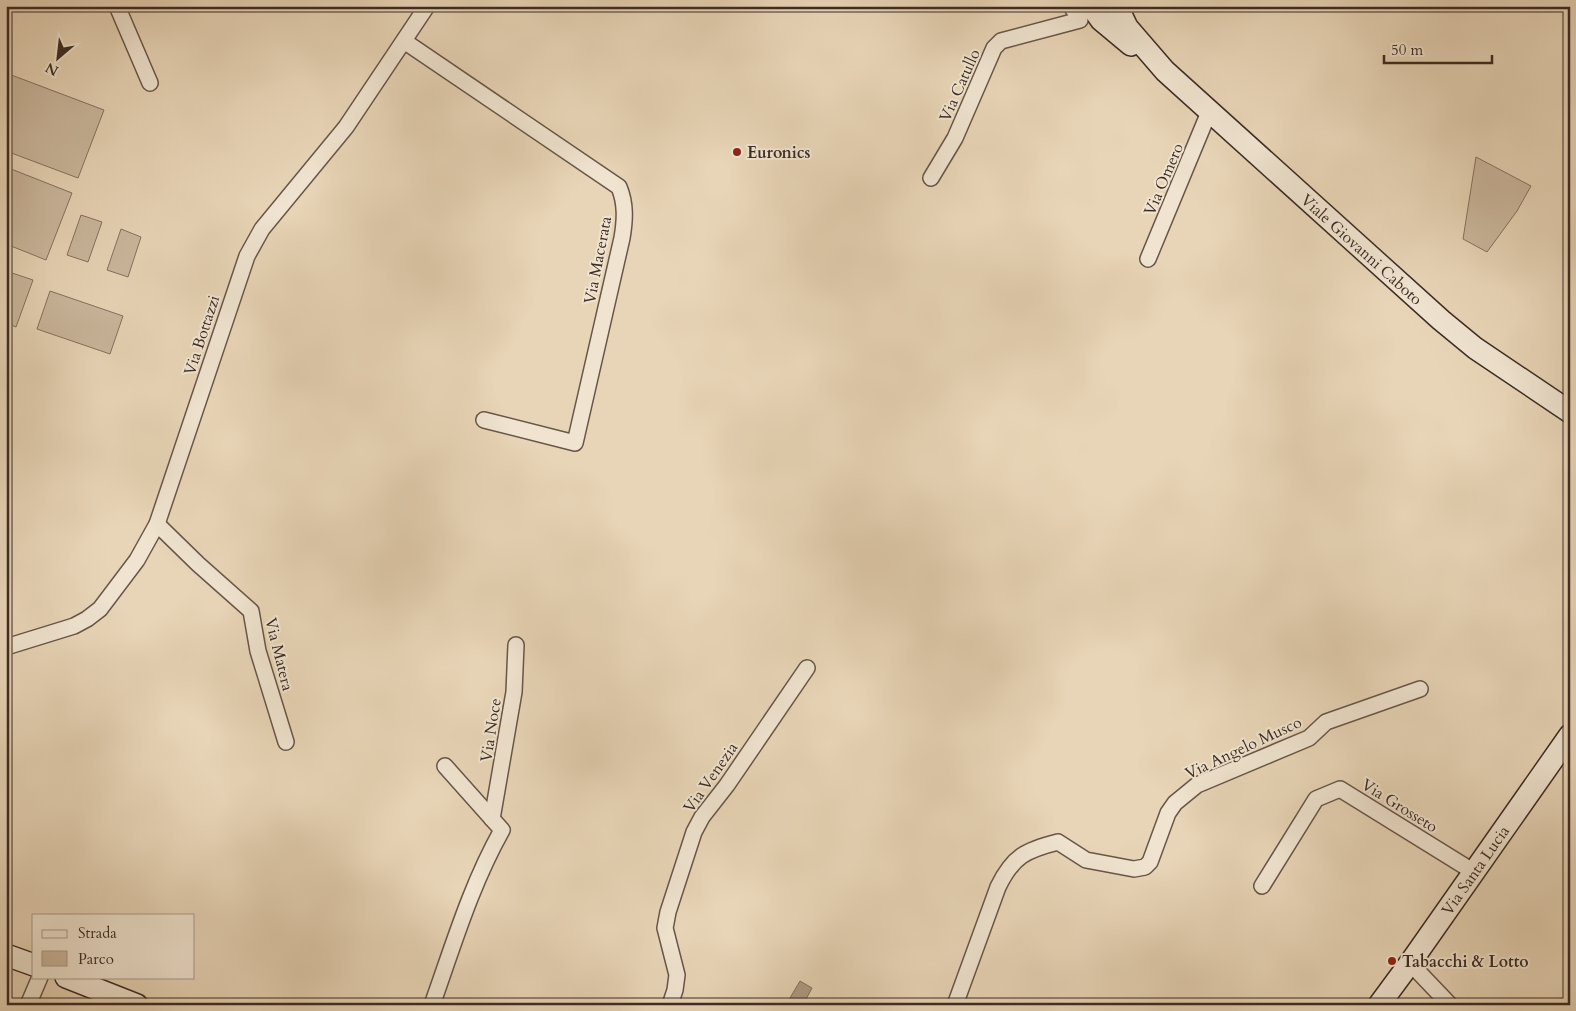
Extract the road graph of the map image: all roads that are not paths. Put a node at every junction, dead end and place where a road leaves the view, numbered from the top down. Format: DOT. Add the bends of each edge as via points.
graph roads {
  1 [pos="116,6"];
  2 [pos="428,6"];
  3 [pos="1071,6"];
  4 [pos="1091,6"];
  5 [pos="1121,9"];
  6 [pos="404,41"];
  7 [pos="1166,71"];
  8 [pos="150,83"];
  9 [pos="1209,112"];
  10 [pos="931,178"];
  11 [pos="1148,258"];
  12 [pos="1570,412"];
  13 [pos="484,420"];
  14 [pos="157,524"];
  15 [pos="516,645"];
  16 [pos="6,647"];
  17 [pos="807,668"];
  18 [pos="1420,689"];
  19 [pos="1570,735"];
  20 [pos="286,742"];
  21 [pos="445,766"];
  22 [pos="492,819"];
  23 [pos="1474,872"];
  24 [pos="1262,886"];
  25 [pos="6,955"];
  26 [pos="1410,963"];
  27 [pos="32,964"];
  28 [pos="40,978"];
  29 [pos="68,978"];
  30 [pos="28,1005"];
  31 [pos="137,1005"];
  32 [pos="432,1005"];
  33 [pos="670,1005"];
  34 [pos="955,1005"];
  35 [pos="1379,1005"];
  36 [pos="1450,1005"];
  1 -- 8 [label="street"];
  2 -- 6 [label="street, Via Bottazzi"];
  3 -- 10 [label="street, Via Catullo" via="1080,20 1002,41 994,48 955,138"];
  4 -- 7 [label="main road" via="1100,20"];
  5 -- 7 [label="main road" via="1127,27"];
  6 -- 13 [label="street, Via Macerata" via="619,187 623,197 622,238 575,443"];
  6 -- 14 [label="street, Via Bottazzi" via="346,127 262,230 247,256"];
  7 -- 9 [label="main road, Viale Giovanni Caboto"];
  9 -- 11 [label="street, Via Omero"];
  9 -- 12 [label="main road, Viale Giovanni Caboto" via="1441,320 1475,348"];
  14 -- 16 [label="street, Via Bottazzi" via="137,560 94,614 74,626"];
  14 -- 20 [label="street, Via Matera" via="251,611 258,651"];
  15 -- 22 [label="street, Via Noce" via="514,692"];
  17 -- 33 [label="street, Via Venezia" via="694,832 665,928 677,975"];
  18 -- 34 [label="street, Via Angelo Musco" via="1326,722 1309,738 1197,784 1175,802 1168,813 1150,862 1145,866 1134,869 1086,860 1058,842 1033,848 1016,859 998,887"];
  19 -- 23 [label="main road, Via Santa Lucia"];
  21 -- 22 [label="street"];
  22 -- 32 [label="street" via="502,830 472,893"];
  23 -- 24 [label="street, Via Grosseto" via="1340,789 1316,799"];
  23 -- 26 [label="main road, Via Santa Lucia"];
  25 -- 27 [label="main road"];
  26 -- 35 [label="main road, Via Santa Lucia"];
  26 -- 36 [label="street"];
  28 -- 30 [label="street"];
  29 -- 31 [label="main road"];
}
